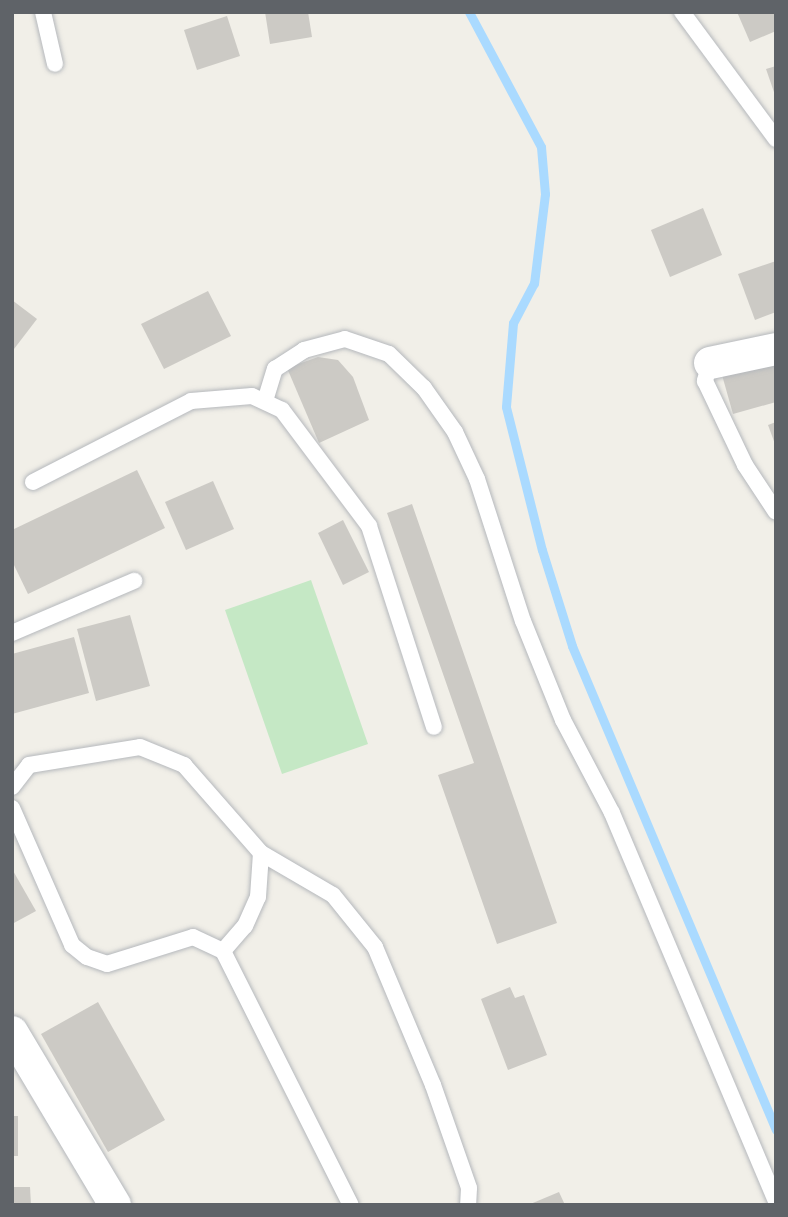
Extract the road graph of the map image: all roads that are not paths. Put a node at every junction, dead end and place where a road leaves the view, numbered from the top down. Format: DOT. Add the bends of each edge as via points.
graph roads {
  1 [pos="43,12"];
  2 [pos="682,12"];
  3 [pos="55,64"];
  4 [pos="776,139"];
  5 [pos="776,349"];
  6 [pos="710,363"];
  7 [pos="265,401"];
  8 [pos="33,482"];
  9 [pos="776,512"];
  10 [pos="134,581"];
  11 [pos="12,633"];
  12 [pos="434,727"];
  13 [pos="12,787"];
  14 [pos="12,808"];
  15 [pos="261,853"];
  16 [pos="223,951"];
  17 [pos="12,1032"];
  18 [pos="776,1202"];
  19 [pos="115,1205"];
  20 [pos="351,1205"];
  21 [pos="468,1205"];
  1 -- 3 [label="lane"];
  2 -- 4 [label="lane"];
  5 -- 6 [label="street"];
  6 -- 9 [label="lane" via="705,381 745,465"];
  7 -- 8 [label="lane" via="252,396 191,401"];
  7 -- 12 [label="lane" via="282,410 369,526"];
  7 -- 18 [label="lane" via="275,369 304,350 345,339 390,354 424,388 455,432 477,479 523,621 563,720 612,813"];
  10 -- 11 [label="lane"];
  13 -- 15 [label="lane" via="29,765 140,747 184,765"];
  14 -- 16 [label="lane" via="72,945 87,957 107,964 192,937"];
  15 -- 16 [label="lane" via="258,897 245,926"];
  15 -- 21 [label="lane" via="333,895 375,947 433,1085 469,1188"];
  16 -- 20 [label="lane"];
  17 -- 19 [label="street"];
}
